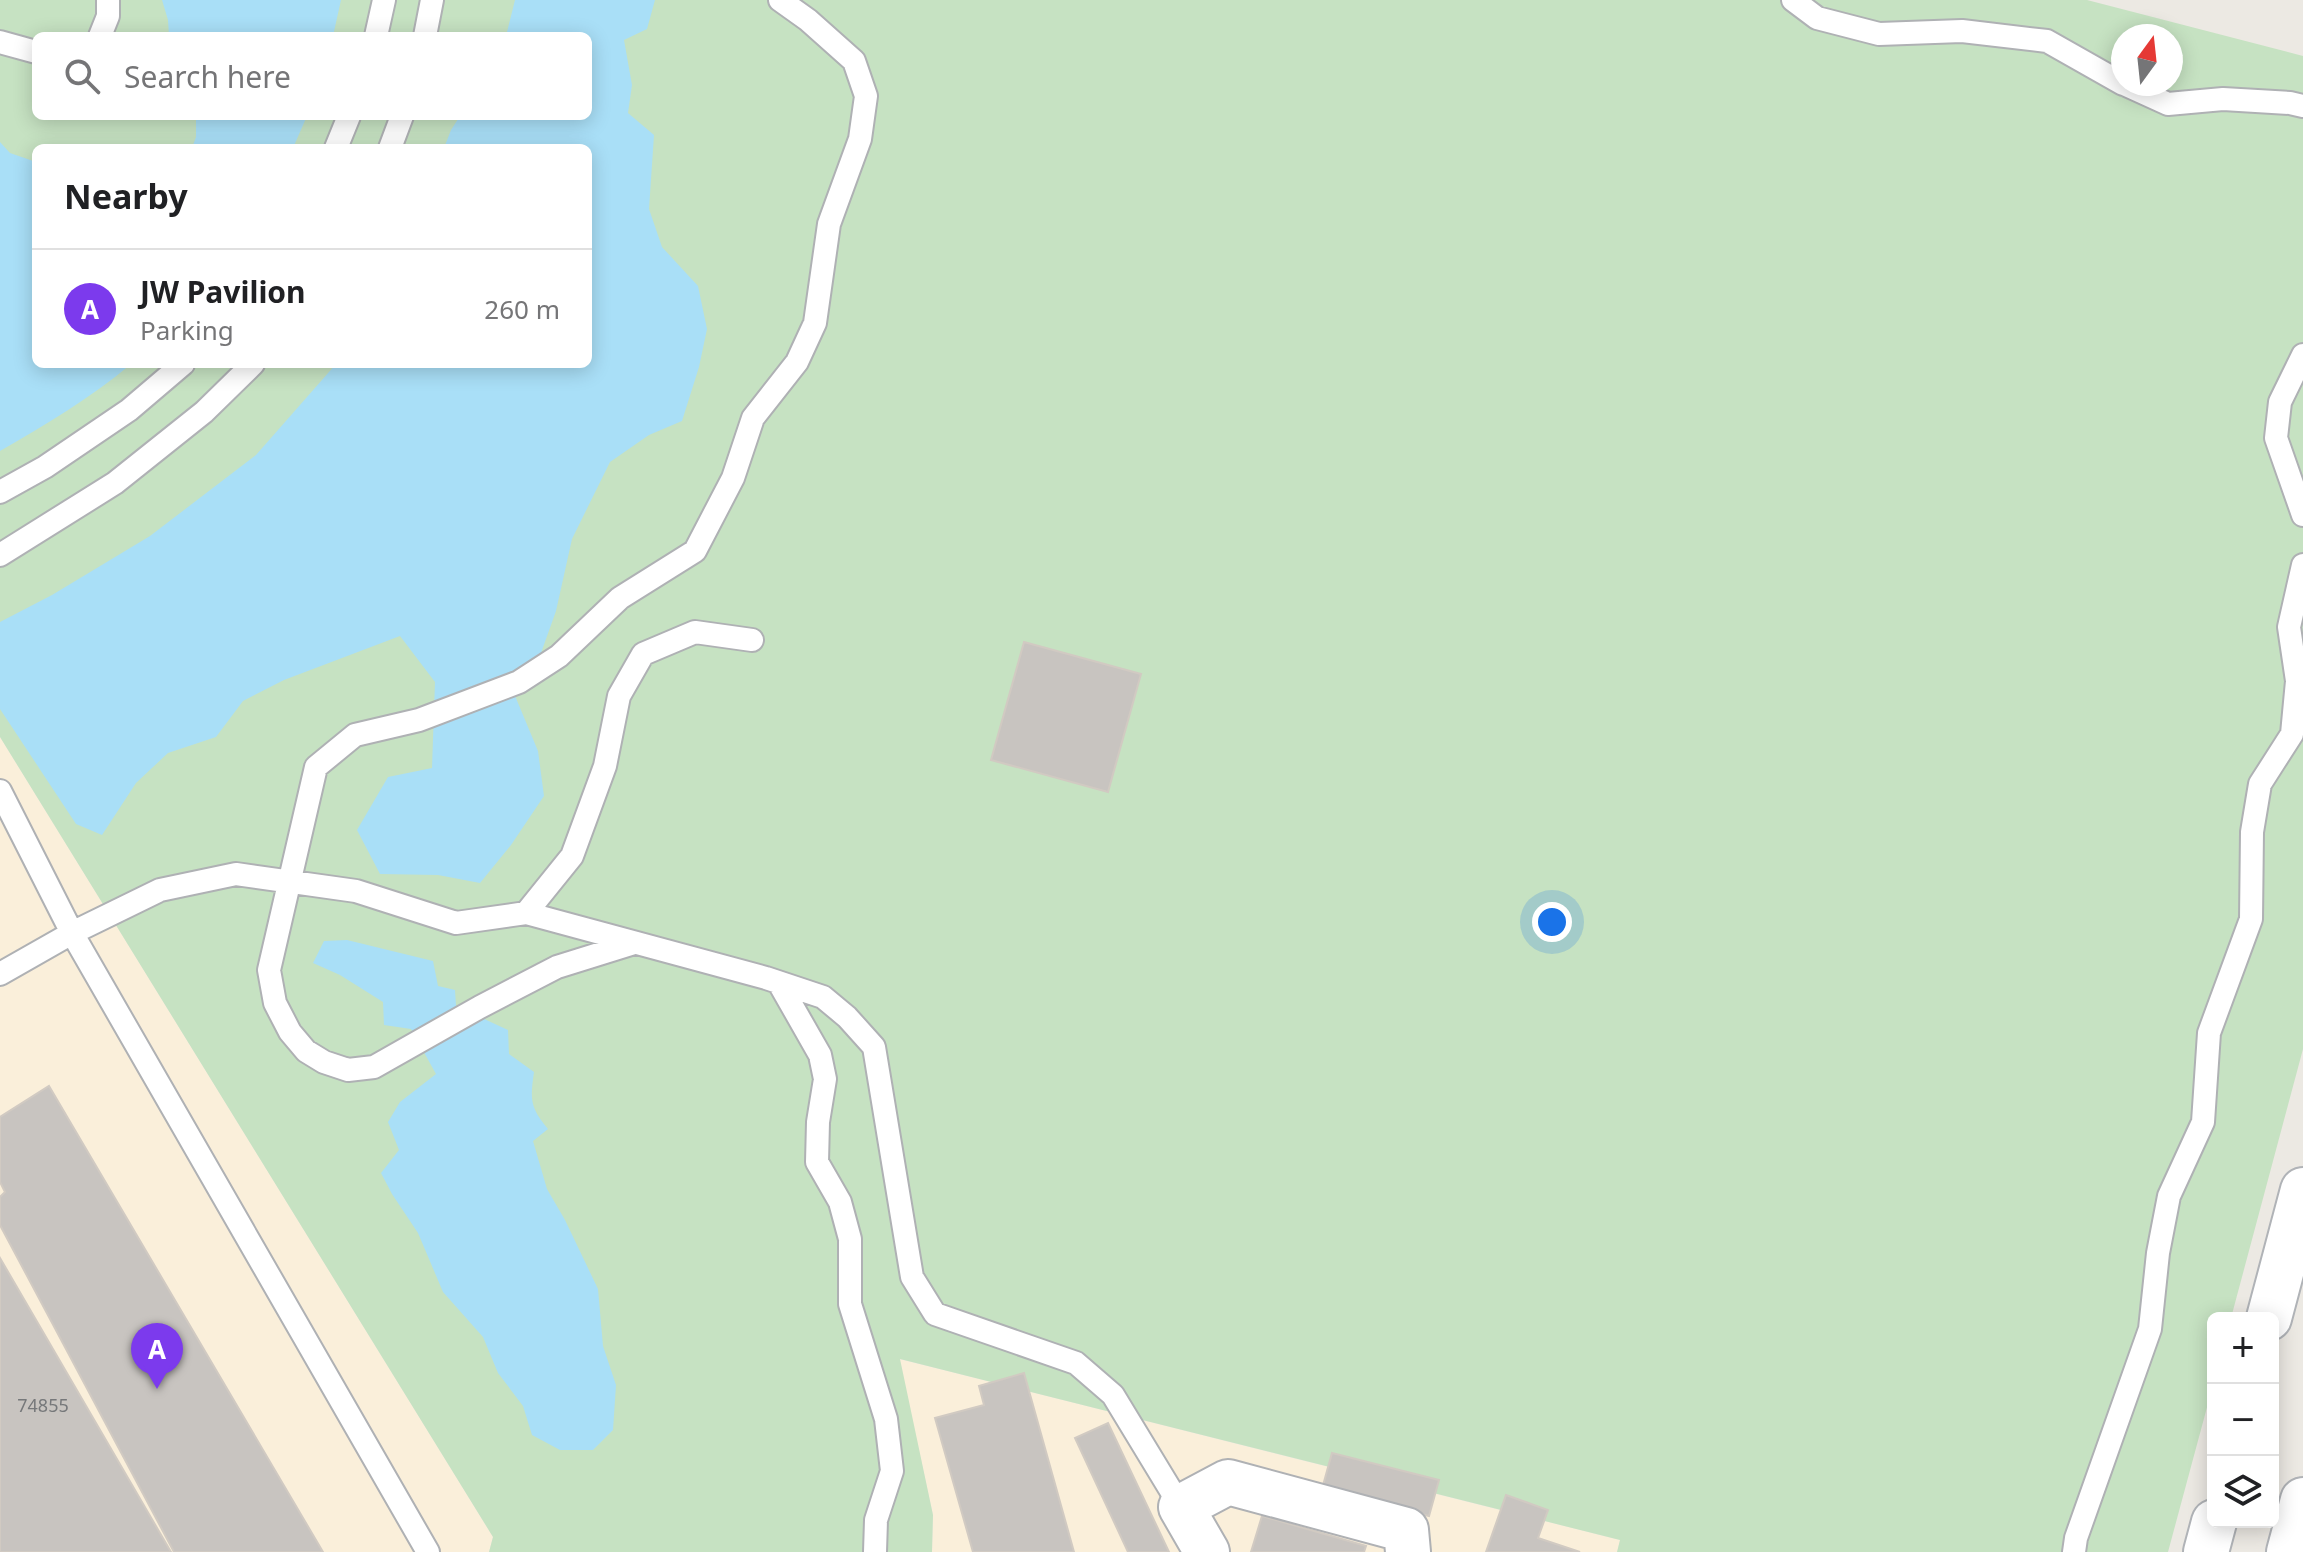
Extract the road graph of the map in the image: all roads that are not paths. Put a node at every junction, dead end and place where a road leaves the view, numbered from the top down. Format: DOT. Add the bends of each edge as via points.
graph roads {
  1 [pos="108,0"];
  2 [pos="384,0"];
  3 [pos="432,0"];
  4 [pos="780,0"];
  5 [pos="1793,0"];
  6 [pos="102,32"];
  7 [pos="377,32"];
  8 [pos="426,32"];
  9 [pos="0,42"];
  10 [pos="32,51"];
  11 [pos="2111,77"];
  12 [pos="2150,96"];
  13 [pos="2303,106"];
  14 [pos="347,120"];
  15 [pos="400,120"];
  16 [pos="338,144"];
  17 [pos="392,144"];
  18 [pos="2303,355"];
  19 [pos="178,368"];
  20 [pos="249,368"];
  21 [pos="0,492"];
  22 [pos="2303,515"];
  23 [pos="0,555"];
  24 [pos="2303,565"];
  25 [pos="752,640"];
  26 [pos="0,791"];
  27 [pos="288,881"];
  28 [pos="526,913"];
  29 [pos="72,933"];
  30 [pos="634,943"];
  31 [pos="0,974"];
  32 [pos="779,983"];
  33 [pos="2303,1190"];
  34 [pos="2271,1312"];
  35 [pos="2303,1500"];
  36 [pos="1181,1507"];
  37 [pos="2212,1528"];
  38 [pos="428,1552"];
  39 [pos="875,1552"];
  40 [pos="1207,1552"];
  41 [pos="1408,1552"];
  42 [pos="2074,1552"];
  43 [pos="2206,1552"];
  44 [pos="2289,1552"];
  1 -- 6 [label="lane"];
  2 -- 7 [label="lane"];
  3 -- 8 [label="lane"];
  4 -- 27 [label="lane" via="854,61 866,96 860,139 829,224 815,323 797,362 753,418 733,478 695,551 620,598 559,656 519,682 419,720 355,735 316,767"];
  5 -- 11 [label="lane" via="1817,18 1879,34 1962,31 2047,41"];
  9 -- 10 [label="lane"];
  12 -- 13 [label="lane" via="2168,104 2223,99"];
  14 -- 16 [label="lane"];
  15 -- 17 [label="lane"];
  18 -- 22 [label="lane" via="2280,402 2276,438"];
  19 -- 21 [label="lane" via="129,410"];
  20 -- 23 [label="lane" via="204,412 115,483"];
  24 -- 42 [label="lane" via="2289,627 2297,681 2292,734 2260,784 2252,832 2251,919 2209,1033 2203,1122 2169,1196 2150,1329"];
  25 -- 28 [label="lane" via="695,632 643,654 619,696 605,766 572,856"];
  26 -- 29 [label="lane"];
  27 -- 28 [label="lane" via="356,891 456,923"];
  27 -- 29 [label="lane" via="236,874 160,890"];
  27 -- 30 [label="lane" via="269,970 275,1003 306,1051 348,1070 374,1067 557,967"];
  28 -- 30 [label="lane"];
  29 -- 31 [label="lane"];
  29 -- 38 [label="lane"];
  30 -- 32 [label="lane"];
  32 -- 36 [label="lane" via="823,997 874,1047 912,1277 935,1314 1076,1363 1113,1395"];
  32 -- 39 [label="lane" via="820,1055 825,1079 817,1162 840,1202 850,1239 850,1304 886,1419 892,1471 876,1520"];
  33 -- 34 [label="street"];
  35 -- 44 [label="street"];
  36 -- 40 [label="street"];
  36 -- 41 [label="street" via="1228,1482 1406,1530"];
  37 -- 43 [label="street"];
}
